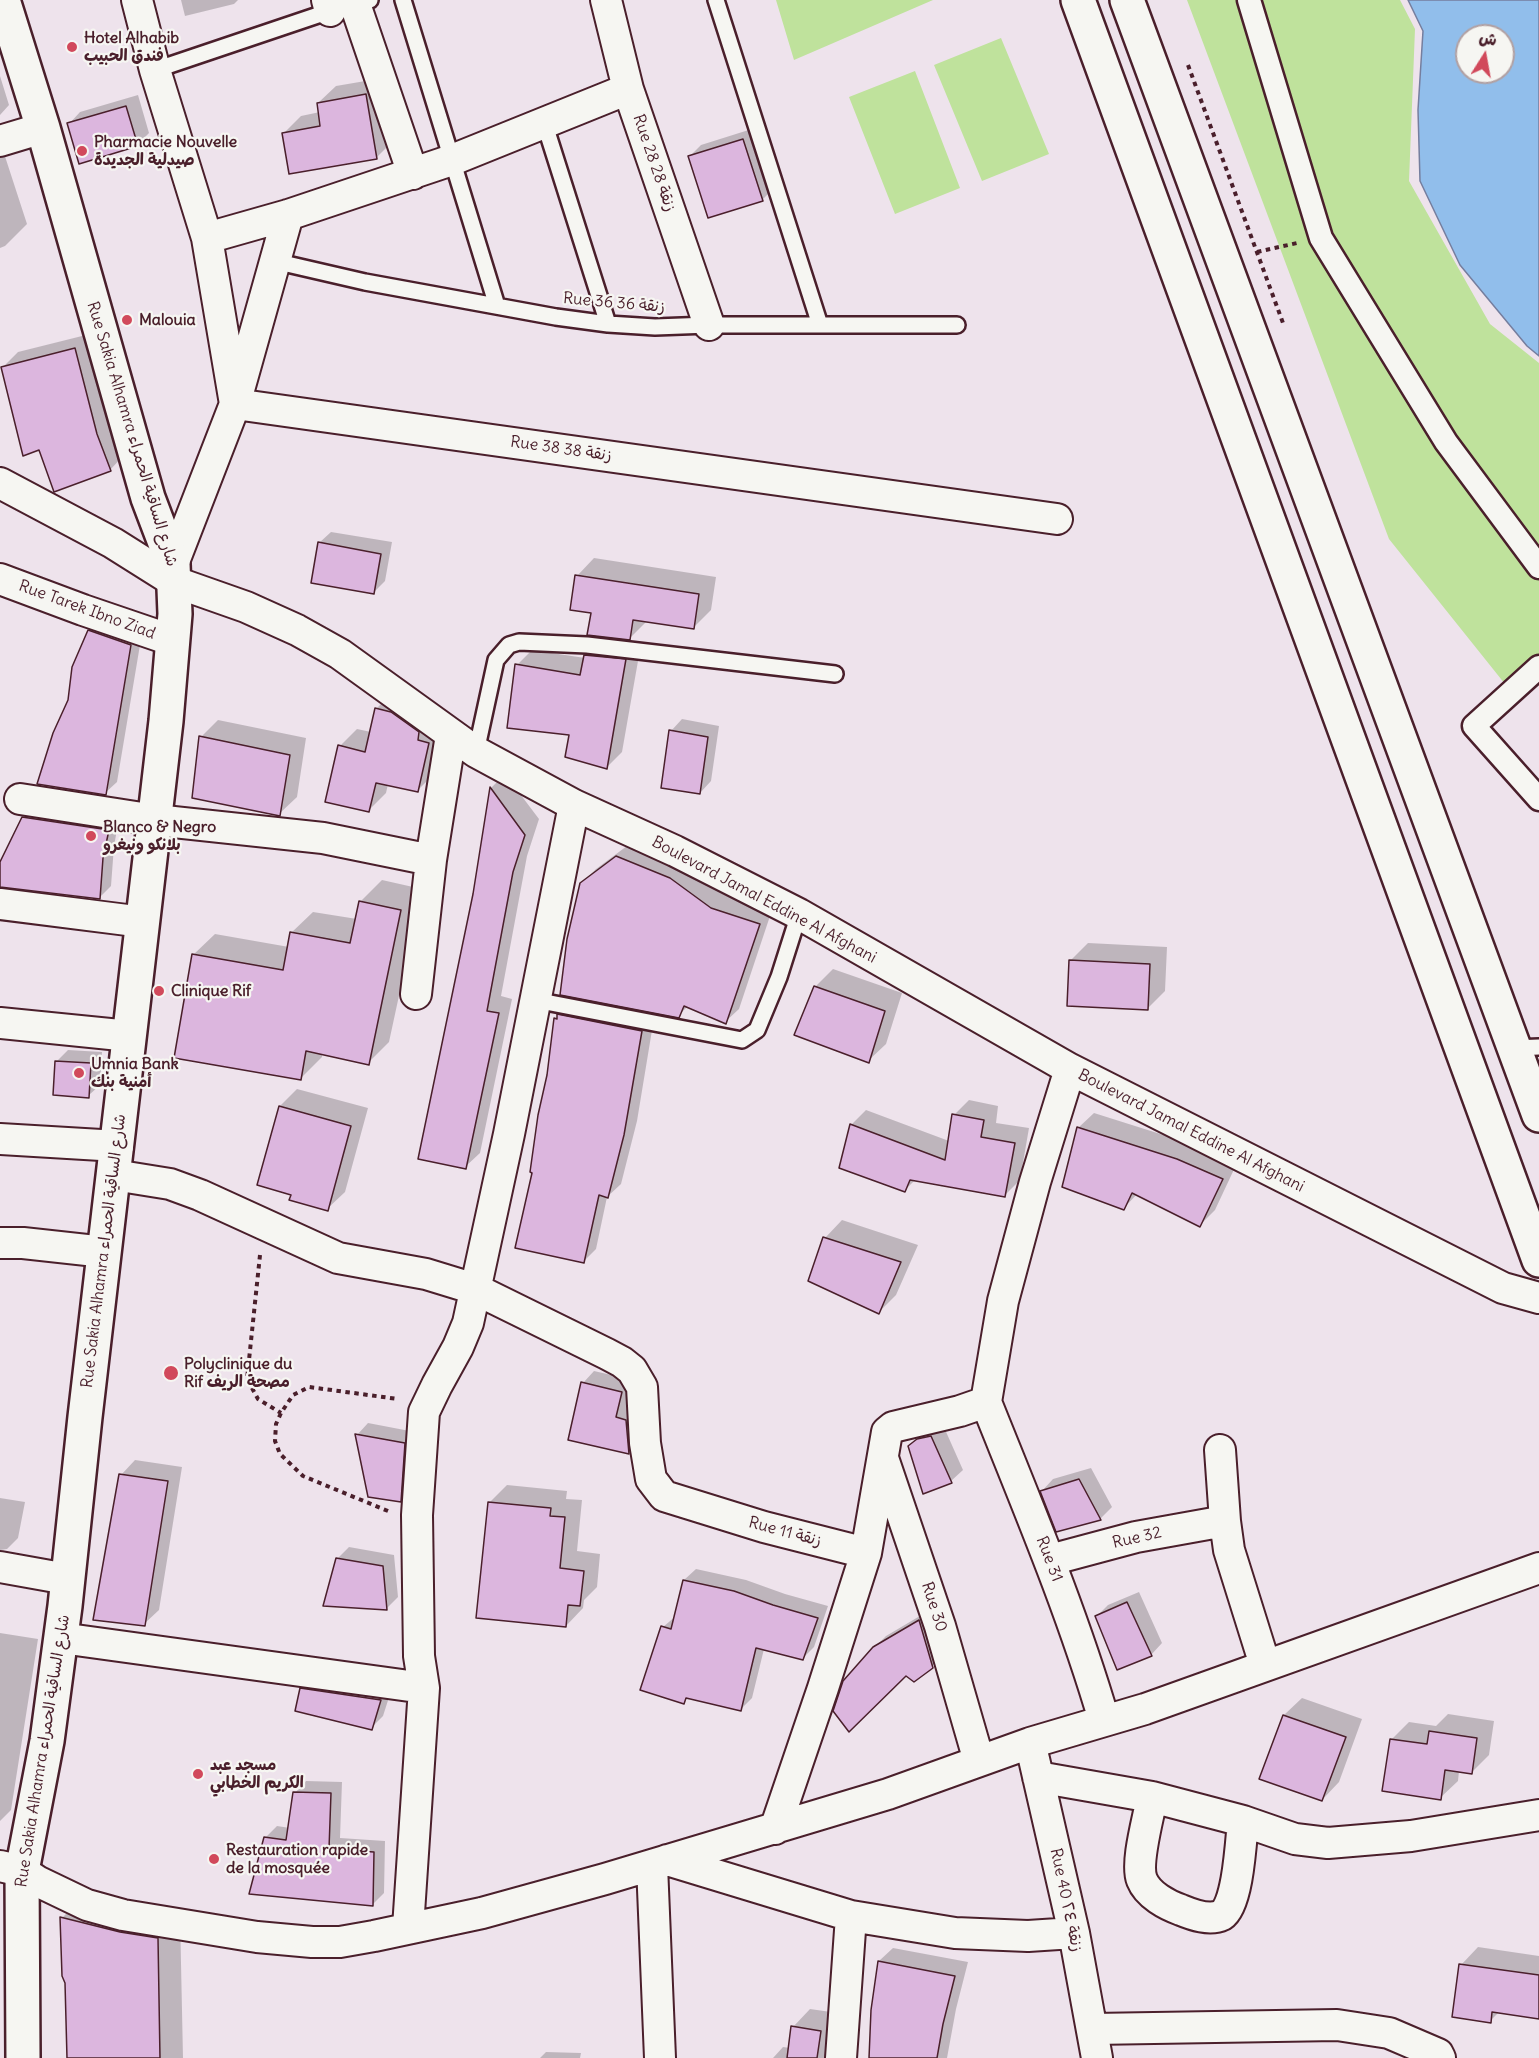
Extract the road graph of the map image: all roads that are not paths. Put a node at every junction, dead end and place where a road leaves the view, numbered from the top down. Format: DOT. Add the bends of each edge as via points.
graph roads {
  1 [pos="3,0"];
  2 [pos="137,0"];
  3 [pos="403,0"];
  4 [pos="606,0"];
  5 [pos="716,0"];
  6 [pos="1078,0"];
  7 [pos="1127,0"];
  8 [pos="1249,0"];
  9 [pos="346,4"];
  10 [pos="155,70"];
  11 [pos="628,89"];
  12 [pos="544,122"];
  13 [pos="43,128"];
  14 [pos="0,141"];
  15 [pos="452,160"];
  16 [pos="413,174"];
  17 [pos="288,215"];
  18 [pos="207,238"];
  19 [pos="274,261"];
  20 [pos="497,306"];
  21 [pos="608,324"];
  22 [pos="709,325"];
  23 [pos="820,325"];
  24 [pos="957,325"];
  25 [pos="235,404"];
  26 [pos="0,483"];
  27 [pos="1056,519"];
  28 [pos="1539,567"];
  29 [pos="174,573"];
  30 [pos="0,579"];
  31 [pos="174,641"];
  32 [pos="1539,667"];
  33 [pos="834,674"];
  34 [pos="451,735"];
  35 [pos="476,752"];
  36 [pos="20,799"];
  37 [pos="1539,799"];
  38 [pos="574,805"];
  39 [pos="155,820"];
  40 [pos="431,860"];
  41 [pos="0,904"];
  42 [pos="798,914"];
  43 [pos="143,922"];
  44 [pos="416,994"];
  45 [pos="534,1000"];
  46 [pos="0,1023"];
  47 [pos="130,1036"];
  48 [pos="1527,1047"];
  49 [pos="1070,1069"];
  50 [pos="1539,1115"];
  51 [pos="0,1139"];
  52 [pos="116,1161"];
  53 [pos="0,1243"];
  54 [pos="105,1252"];
  55 [pos="1539,1260"];
  56 [pos="475,1289"];
  57 [pos="1539,1298"];
  58 [pos="986,1402"];
  59 [pos="1220,1450"];
  60 [pos="882,1455"];
  61 [pos="1225,1521"];
  62 [pos="866,1553"];
  63 [pos="1050,1560"];
  64 [pos="0,1567"];
  65 [pos="1539,1568"];
  66 [pos="67,1579"];
  67 [pos="61,1638"];
  68 [pos="1265,1665"];
  69 [pos="424,1688"];
  70 [pos="1104,1720"];
  71 [pos="1030,1743"];
  72 [pos="979,1761"];
  73 [pos="1038,1777"];
  74 [pos="1152,1797"];
  75 [pos="1539,1815"];
  76 [pos="1242,1821"];
  77 [pos="775,1828"];
  78 [pos="660,1862"];
  79 [pos="11,1869"];
  80 [pos="851,1916"];
  81 [pos="408,1928"];
  82 [pos="1074,1933"];
  83 [pos="1093,2029"];
  84 [pos="23,2058"];
  85 [pos="660,2058"];
  86 [pos="841,2058"];
  87 [pos="1097,2058"];
  88 [pos="1440,2058"];
  1 -- 13 [label="main road, Rue Sakia Alhamra شارع الساقية الحمراء"];
  2 -- 10 [label="street"];
  3 -- 15 [label="lane"];
  4 -- 11 [label="street, Rue 28 زنقة 28"];
  5 -- 23 [label="lane"];
  6 -- 55 [label="main road"];
  7 -- 48 [label="main road"];
  8 -- 28 [label="street" via="1321,238 1446,442"];
  9 -- 10 [label="lane"];
  9 -- 16 [label="street"];
  10 -- 18 [label="street"];
  11 -- 12 [label="street"];
  11 -- 22 [label="street, Rue 28 زنقة 28"];
  12 -- 15 [label="street"];
  12 -- 21 [label="lane"];
  13 -- 14 [label="street"];
  13 -- 29 [label="main road, Rue Sakia Alhamra شارع الساقية الحمراء" via="148,498"];
  15 -- 16 [label="street"];
  15 -- 20 [label="lane"];
  16 -- 17 [label="street"];
  17 -- 18 [label="street"];
  17 -- 19 [label="street"];
  18 -- 25 [label="street"];
  19 -- 20 [label="lane, Rue 36 زنقة 36"];
  19 -- 25 [label="street"];
  20 -- 21 [label="lane, Rue 36 زنقة 36"];
  21 -- 22 [label="lane, Rue 36 زنقة 36"];
  22 -- 23 [label="lane, Rue 36 زنقة 36"];
  23 -- 24 [label="lane, Rue 36 زنقة 36"];
  25 -- 27 [label="street, Rue 38 زنقة 38"];
  25 -- 29 [label="street"];
  26 -- 29 [label="street, Boulevard Jamal Eddine Al Afghani"];
  29 -- 31 [label="main road, Rue Sakia Alhamra شارع الساقية الحمراء"];
  29 -- 34 [label="street, Boulevard Jamal Eddine Al Afghani" via="332,650"];
  30 -- 31 [label="street, Rue Tarek Ibno Ziad"];
  31 -- 39 [label="main road, Rue Sakia Alhamra شارع الساقية الحمراء"];
  32 -- 37 [label="street" via="1474,726"];
  33 -- 35 [label="lane" via="587,645 519,642 509,645 496,660"];
  34 -- 35 [label="street, Boulevard Jamal Eddine Al Afghani"];
  34 -- 40 [label="street"];
  35 -- 38 [label="street, Boulevard Jamal Eddine Al Afghani"];
  36 -- 39 [label="street"];
  38 -- 42 [label="street, Boulevard Jamal Eddine Al Afghani"];
  38 -- 45 [label="street"];
  39 -- 40 [label="street" via="323,838"];
  39 -- 43 [label="main road, Rue Sakia Alhamra شارع الساقية الحمراء"];
  40 -- 44 [label="street"];
  41 -- 43 [label="street"];
  42 -- 45 [label="lane" via="757,1030 742,1040"];
  42 -- 49 [label="street, Boulevard Jamal Eddine Al Afghani"];
  43 -- 47 [label="main road, Rue Sakia Alhamra شارع الساقية الحمراء"];
  45 -- 56 [label="street"];
  46 -- 47 [label="street"];
  47 -- 52 [label="main road, Rue Sakia Alhamra شارع الساقية الحمراء"];
  48 -- 50 [label="main road"];
  49 -- 57 [label="street, Boulevard Jamal Eddine Al Afghani" via="1493,1282"];
  49 -- 58 [label="street" via="1003,1301"];
  51 -- 52 [label="street, Rue 11 زنقة"];
  52 -- 54 [label="main road, Rue Sakia Alhamra شارع الساقية الحمراء"];
  52 -- 56 [label="street, Rue 11 زنقة" via="338,1258 426,1274"];
  53 -- 54 [label="street"];
  54 -- 66 [label="main road, Rue Sakia Alhamra شارع الساقية الحمراء"];
  56 -- 62 [label="street, Rue 11 زنقة" via="632,1370 642,1387 651,1479 664,1496"];
  56 -- 69 [label="street" via="468,1323 424,1412 417,1523 419,1656"];
  58 -- 60 [label="street" via="890,1429"];
  58 -- 63 [label="street, Rue 31"];
  59 -- 61 [label="street"];
  60 -- 62 [label="street"];
  60 -- 72 [label="street, Rue 30" via="940,1626"];
  61 -- 63 [label="street, Rue 32" via="1136,1537"];
  61 -- 68 [label="street" via="1229,1550"];
  62 -- 77 [label="street"];
  63 -- 70 [label="street, Rue 31"];
  64 -- 66 [label="street"];
  65 -- 68 [label="street"];
  66 -- 67 [label="main road, Rue Sakia Alhamra شارع الساقية الحمراء"];
  67 -- 69 [label="street"];
  67 -- 79 [label="main road, Rue Sakia Alhamra شارع الساقية الحمراء" via="47,1740"];
  68 -- 70 [label="street"];
  69 -- 81 [label="street"];
  70 -- 71 [label="street"];
  71 -- 72 [label="street"];
  71 -- 73 [label="street, Rue 40 زنقة ٢٤"];
  72 -- 77 [label="street"];
  73 -- 74 [label="street"];
  73 -- 82 [label="street, Rue 40 زنقة ٢٤"];
  74 -- 76 [label="street"];
  74 -- 76 [label="street" via="1140,1858 1142,1880 1161,1900 1190,1914 1207,1918 1221,1915 1227,1909 1240,1863"];
  75 -- 76 [label="street" via="1411,1836 1328,1843 1295,1839"];
  77 -- 78 [label="street"];
  78 -- 80 [label="street"];
  78 -- 81 [label="street" via="482,1913"];
  78 -- 85 [label="street"];
  79 -- 81 [label="street" via="87,1905 123,1915 257,1937 340,1942"];
  79 -- 84 [label="main road, Rue Sakia Alhamra شارع الساقية الحمراء"];
  80 -- 82 [label="street" via="955,1933"];
  80 -- 86 [label="street"];
  82 -- 83 [label="street, Rue 40 زنقة ٢٤"];
  83 -- 87 [label="street, Rue 40 زنقة ٢٤"];
  83 -- 88 [label="street" via="1337,2025 1389,2032"];
}
